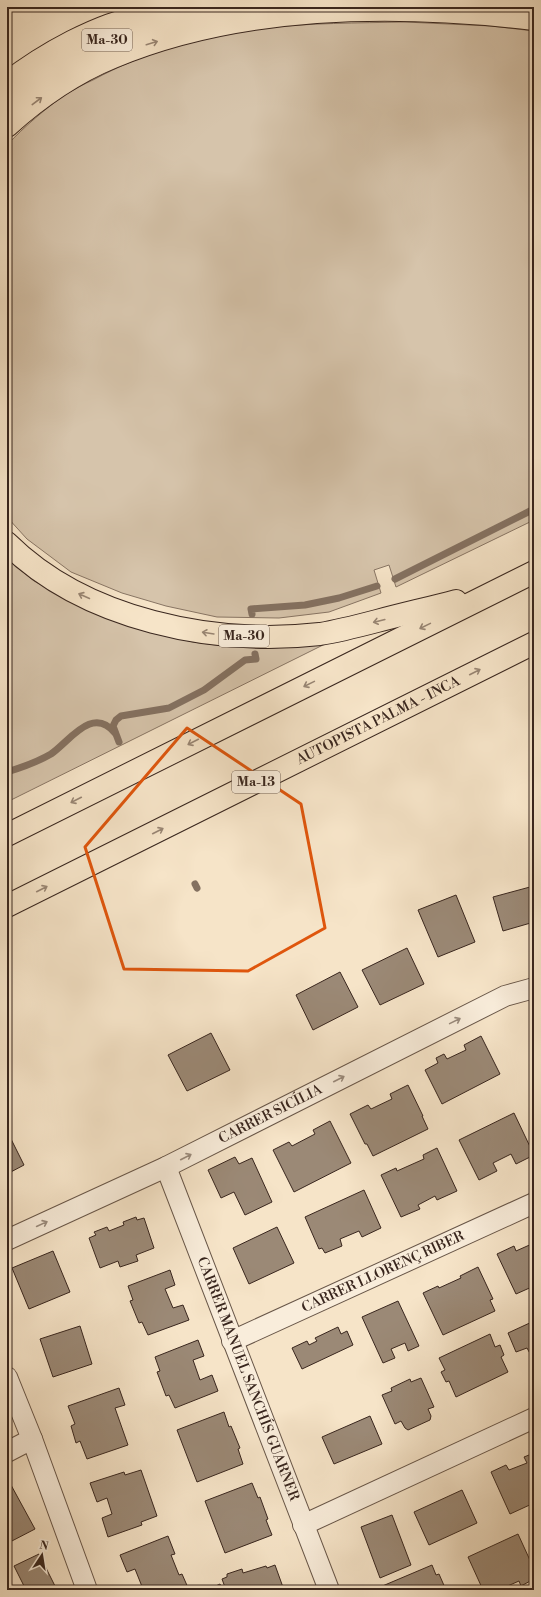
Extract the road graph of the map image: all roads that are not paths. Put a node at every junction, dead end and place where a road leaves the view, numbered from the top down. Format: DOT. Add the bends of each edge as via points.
graph roads {
  1 [pos="225,8"];
  2 [pos="534,19"];
  3 [pos="7,82"];
  4 [pos="7,101"];
  5 [pos="7,126"];
  6 [pos="7,543"];
  7 [pos="534,572"];
  8 [pos="498,590"];
  9 [pos="534,643"];
  10 [pos="534,650"];
  11 [pos="504,658"];
  12 [pos="7,835"];
  13 [pos="7,906"];
  14 [pos="534,988"];
  15 [pos="166,1167"];
  16 [pos="534,1203"];
  17 [pos="7,1240"];
  18 [pos="232,1342"];
  19 [pos="7,1376"];
  20 [pos="534,1418"];
  21 [pos="32,1439"];
  22 [pos="7,1452"];
  23 [pos="303,1525"];
  24 [pos="87,1590"];
  25 [pos="329,1590"];
  1 -- 3 [label="highway" via="142,16 115,24 64,46"];
  1 -- 4 [label="highway, Ma-30" via="145,25 93,46 46,71"];
  5 -- 2 [label="highway, Ma-30, one-way" via="57,87 112,57 143,45 230,23 312,13 364,10 416,10"];
  8 -- 6 [label="highway, Ma-30, one-way" via="322,634 216,634 145,620 80,594 47,575"];
  7 -- 8 [label="highway"];
  8 -- 12 [label="highway, one-way"];
  9 -- 11 [label="highway, AUTOPISTA PALMA - INCA / Ma-13"];
  10 -- 11 [label="highway"];
  13 -- 11 [label="highway, AUTOPISTA PALMA - INCA / Ma-13, one-way"];
  15 -- 14 [label="street, CARRER SICÍLIA, one-way" via="505,996"];
  17 -- 15 [label="street, CARRER SICÍLIA, one-way"];
  15 -- 18 [label="street, CARRER MANUEL SANCHÍS GUARNER"];
  16 -- 18 [label="street, CARRER LLORENÇ RIBER"];
  18 -- 23 [label="street, CARRER MANUEL SANCHÍS GUARNER"];
  19 -- 21 [label="street"];
  20 -- 23 [label="street"];
  21 -- 22 [label="street"];
  21 -- 24 [label="street"];
  23 -- 25 [label="street, CARRER MANUEL SANCHÍS GUARNER"];
}
